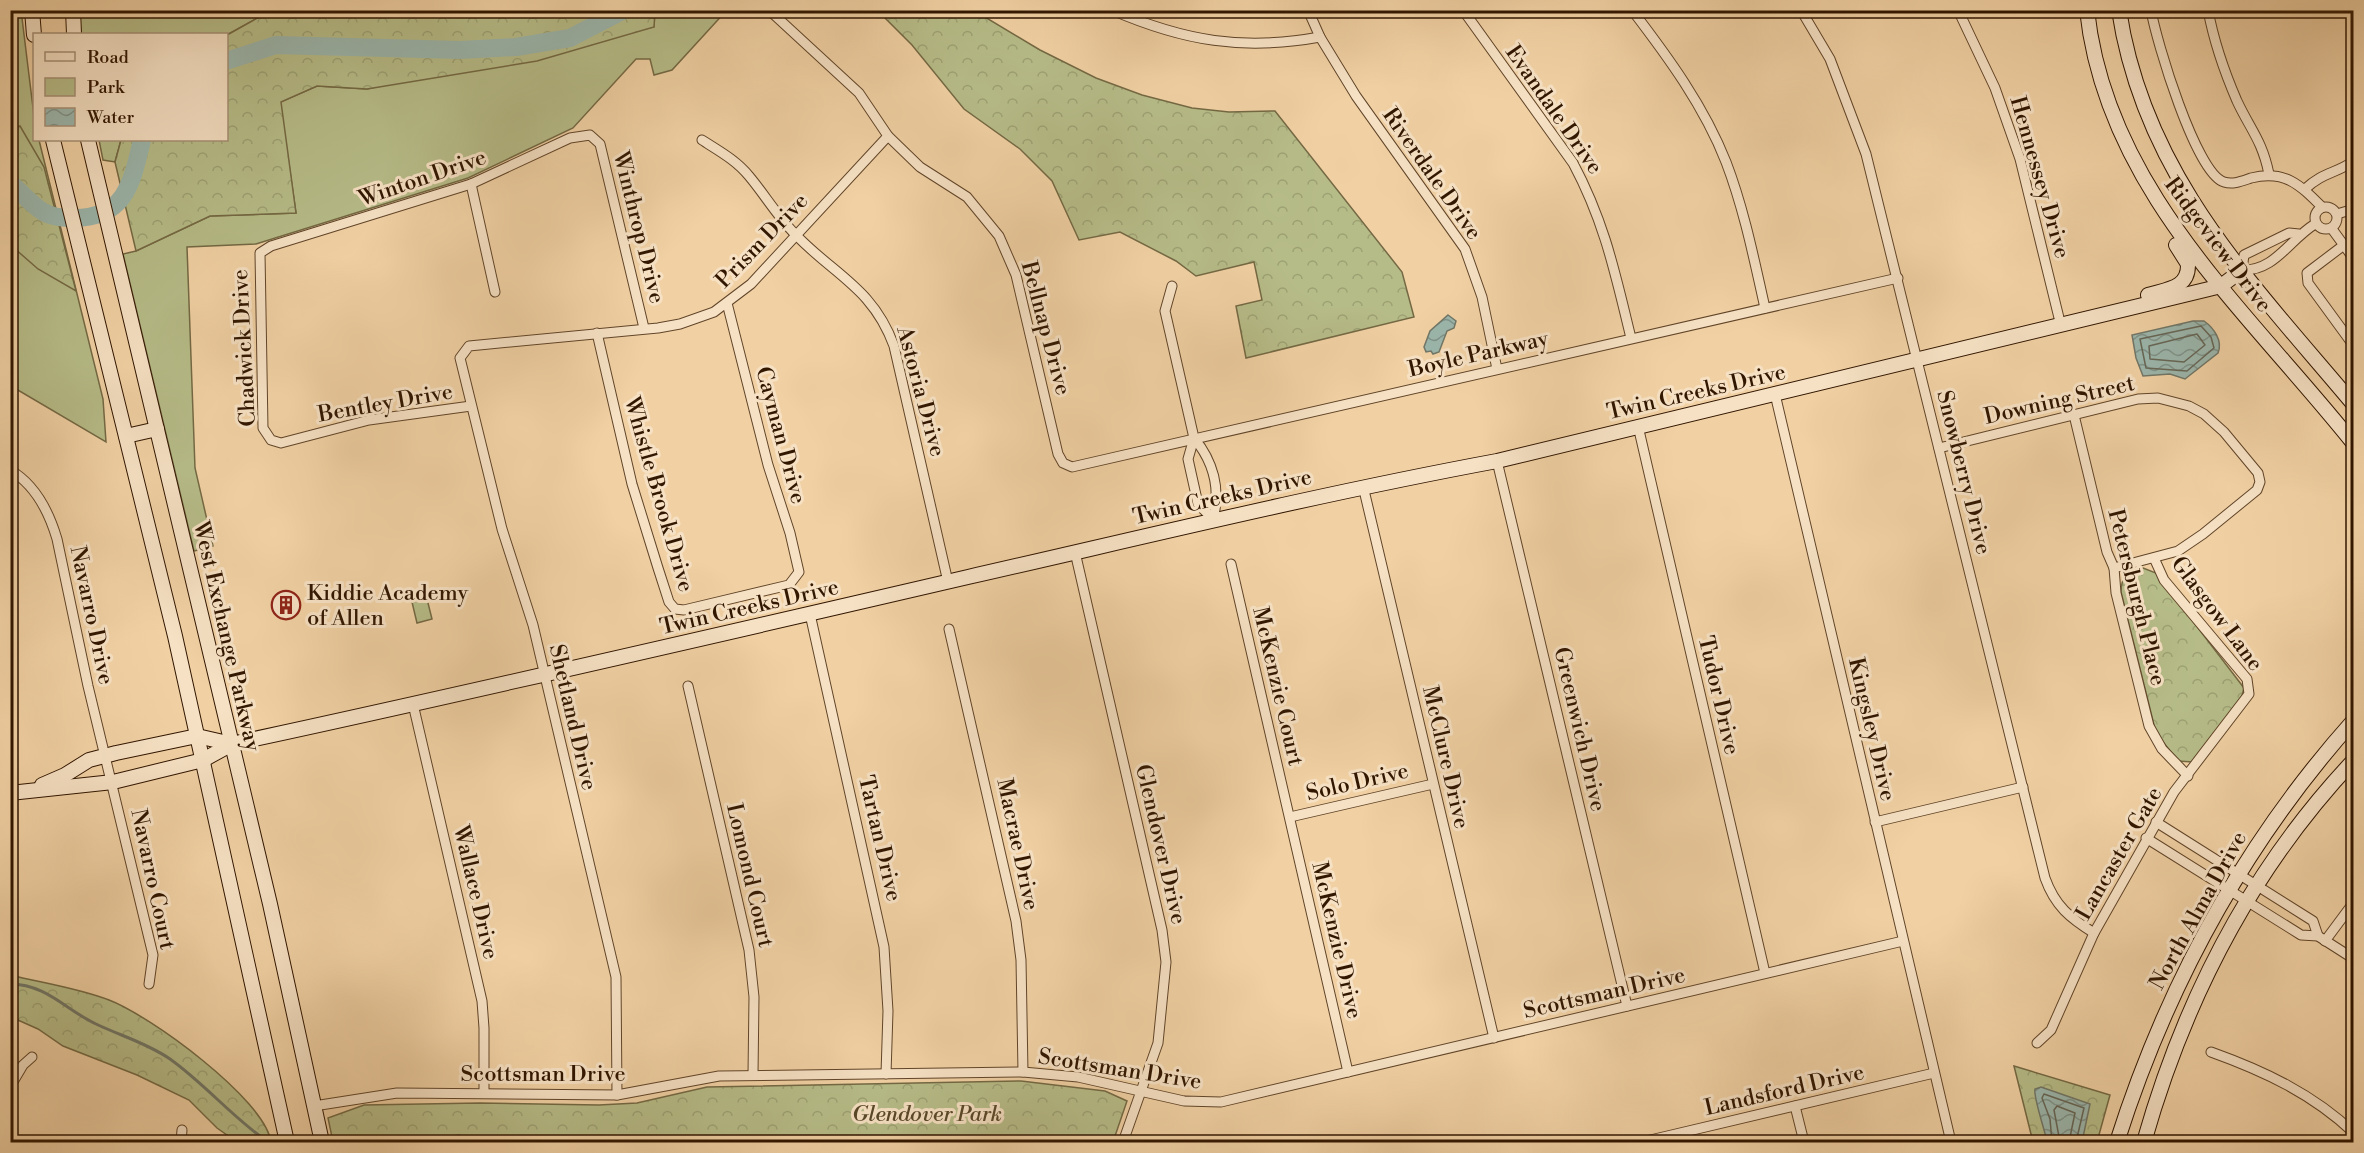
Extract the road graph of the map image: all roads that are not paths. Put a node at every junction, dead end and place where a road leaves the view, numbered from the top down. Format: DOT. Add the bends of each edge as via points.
graph roads {
  1 [pos="32,10"];
  2 [pos="73,10"];
  3 [pos="769,10"];
  4 [pos="1112,10"];
  5 [pos="1308,10"];
  6 [pos="1463,10"];
  7 [pos="1632,10"];
  8 [pos="1801,10"];
  9 [pos="1958,10"];
  10 [pos="2088,10"];
  11 [pos="2119,10"];
  12 [pos="2151,10"];
  13 [pos="2208,10"];
  14 [pos="34,33"];
  15 [pos="74,33"];
  16 [pos="1320,37"];
  17 [pos="2116,120"];
  18 [pos="888,136"];
  19 [pos="594,137"];
  20 [pos="702,140"];
  21 [pos="53,141"];
  22 [pos="88,141"];
  23 [pos="2354,160"];
  24 [pos="2269,174"];
  25 [pos="471,184"];
  26 [pos="2305,189"];
  27 [pos="2322,207"];
  28 [pos="2354,209"];
  29 [pos="2337,214"];
  30 [pos="2315,224"];
  31 [pos="2332,229"];
  32 [pos="795,234"];
  33 [pos="2299,234"];
  34 [pos="2343,245"];
  35 [pos="260,253"];
  36 [pos="2354,259"];
  37 [pos="2242,270"];
  38 [pos="1898,278"];
  39 [pos="1172,286"];
  40 [pos="2221,286"];
  41 [pos="495,292"];
  42 [pos="727,303"];
  43 [pos="1765,308"];
  44 [pos="2066,325"];
  45 [pos="645,328"];
  46 [pos="597,333"];
  47 [pos="1631,338"];
  48 [pos="2354,346"];
  49 [pos="462,353"];
  50 [pos="1917,360"];
  51 [pos="1497,369"];
  52 [pos="1775,394"];
  53 [pos="2354,405"];
  54 [pos="471,406"];
  55 [pos="2074,415"];
  56 [pos="1638,426"];
  57 [pos="157,429"];
  58 [pos="126,436"];
  59 [pos="1194,438"];
  60 [pos="272,440"];
  61 [pos="2354,444"];
  62 [pos="1939,448"];
  63 [pos="1497,461"];
  64 [pos="1066,465"];
  65 [pos="10,470"];
  66 [pos="1363,486"];
  67 [pos="1213,519"];
  68 [pos="1075,552"];
  69 [pos="2154,558"];
  70 [pos="1231,564"];
  71 [pos="2114,568"];
  72 [pos="797,577"];
  73 [pos="948,582"];
  74 [pos="810,614"];
  75 [pos="949,628"];
  76 [pos="544,674"];
  77 [pos="688,686"];
  78 [pos="2249,691"];
  79 [pos="413,704"];
  80 [pos="2354,720"];
  81 [pos="197,736"];
  82 [pos="232,744"];
  83 [pos="105,756"];
  84 [pos="203,760"];
  85 [pos="2354,760"];
  86 [pos="2188,776"];
  87 [pos="112,782"];
  88 [pos="1433,783"];
  89 [pos="2023,787"];
  90 [pos="35,788"];
  91 [pos="10,793"];
  92 [pos="1290,817"];
  93 [pos="1875,822"];
  94 [pos="2156,822"];
  95 [pos="2146,838"];
  96 [pos="2238,873"];
  97 [pos="2257,886"];
  98 [pos="2228,890"];
  99 [pos="2247,902"];
  100 [pos="2354,902"];
  101 [pos="2094,933"];
  102 [pos="2321,938"];
  103 [pos="1903,941"];
  104 [pos="2354,959"];
  105 [pos="1765,973"];
  106 [pos="149,984"];
  107 [pos="1627,1006"];
  108 [pos="1494,1038"];
  109 [pos="2037,1043"];
  110 [pos="2211,1053"];
  111 [pos="32,1056"];
  112 [pos="1023,1072"];
  113 [pos="1348,1072"];
  114 [pos="1934,1073"];
  115 [pos="886,1074"];
  116 [pos="753,1076"];
  117 [pos="10,1087"];
  118 [pos="484,1092"];
  119 [pos="1141,1092"];
  120 [pos="618,1095"];
  121 [pos="314,1106"];
  122 [pos="1795,1106"];
  123 [pos="182,1130"];
  124 [pos="2354,1133"];
  125 [pos="1659,1141"];
  126 [pos="182,1143"];
  127 [pos="287,1143"];
  128 [pos="322,1143"];
  129 [pos="1123,1143"];
  130 [pos="1642,1143"];
  131 [pos="1804,1143"];
  132 [pos="1951,1143"];
  133 [pos="2117,1143"];
  134 [pos="2144,1143"];
  1 -- 14 [label="main road"];
  2 -- 15 [label="main road"];
  3 -- 18 [label="street, Bellnap Drive" via="859,93"];
  4 -- 16 [label="street" via="1167,32 1222,43 1270,44"];
  5 -- 16 [label="street, Riverdale Drive"];
  6 -- 47 [label="street, Evandale Drive" via="1585,184 1605,232"];
  7 -- 43 [label="street" via="1668,58 1710,126 1726,162 1752,247"];
  8 -- 38 [label="street, Snowberry Drive" via="1830,59 1850,107"];
  9 -- 44 [label="street, Hennessey Drive" via="1995,88 2020,159"];
  10 -- 17 [label="main road, Ridgeview Drive" via="2098,66"];
  11 -- 37 [label="main road, Ridgeview Drive" via="2137,89 2165,156 2203,220"];
  12 -- 24 [label="street" via="2170,82 2212,172 2221,181 2231,183"];
  13 -- 24 [label="street" via="2218,56 2264,150"];
  16 -- 51 [label="street, Riverdale Drive" via="1361,105 1465,249 1482,297"];
  17 -- 40 [label="main road, Ridgeview Drive" via="2156,200"];
  17 -- 44 [label="main road" via="2129,169 2148,206 2186,258 2187,274 2178,286 2092,311"];
  18 -- 32 [label="street, Prism Drive"];
  18 -- 64 [label="street, Bellnap Drive" via="920,167 967,197 999,236 1016,275 1058,454"];
  19 -- 25 [label="street, Winton Drive" via="570,138"];
  19 -- 45 [label="street, Winthrop Drive" via="600,144"];
  20 -- 32 [label="street, Astoria Drive" via="732,159 748,175"];
  21 -- 58 [label="main road"];
  22 -- 57 [label="main road, West Exchange Parkway"];
  23 -- 26 [label="street" via="2342,169 2326,172"];
  24 -- 26 [label="street" via="2285,177"];
  25 -- 35 [label="street, Winton Drive" via="271,246"];
  25 -- 41 [label="street"];
  26 -- 27 [label="street"];
  27 -- 29 [label="street"];
  27 -- 30 [label="street" via="2314,213"];
  28 -- 29 [label="street"];
  29 -- 31 [label="street"];
  30 -- 31 [label="street"];
  30 -- 33 [label="street"];
  31 -- 34 [label="street"];
  32 -- 42 [label="street, Prism Drive" via="751,284"];
  32 -- 73 [label="street, Astoria Drive" via="859,288 889,333"];
  33 -- 37 [label="street" via="2291,246 2256,270"];
  33 -- 37 [label="street" via="2289,233 2244,255"];
  34 -- 36 [label="street"];
  34 -- 48 [label="street" via="2307,273 2308,283"];
  35 -- 60 [label="street, Chadwick Drive" via="263,428"];
  37 -- 40 [label="main road"];
  37 -- 53 [label="main road, Ridgeview Drive"];
  38 -- 43 [label="street, Boyle Parkway"];
  38 -- 50 [label="street, Snowberry Drive"];
  39 -- 59 [label="street" via="1165,311"];
  40 -- 44 [label="main road, Twin Creeks Drive"];
  40 -- 61 [label="main road, Ridgeview Drive"];
  42 -- 45 [label="street, Prism Drive" via="680,324"];
  42 -- 72 [label="street, Cayman Drive" via="768,465 800,566"];
  43 -- 47 [label="street, Boyle Parkway"];
  44 -- 50 [label="main road, Twin Creeks Drive"];
  45 -- 46 [label="street, Prism Drive"];
  46 -- 49 [label="street, Prism Drive" via="469,346"];
  46 -- 72 [label="street, Whistle Brook Drive" via="632,484 672,606 684,610 789,585"];
  47 -- 51 [label="street, Boyle Parkway"];
  49 -- 54 [label="street, Shetland Drive"];
  50 -- 52 [label="main road, Twin Creeks Drive"];
  50 -- 62 [label="street, Snowberry Drive"];
  51 -- 59 [label="street, Boyle Parkway"];
  52 -- 56 [label="main road, Twin Creeks Drive"];
  52 -- 93 [label="street, Kingsley Drive"];
  54 -- 60 [label="street, Bentley Drive" via="369,420 281,443"];
  54 -- 76 [label="street, Shetland Drive"];
  55 -- 62 [label="street, Downing Street"];
  55 -- 69 [label="street, Downing Street" via="2138,399 2158,398 2189,405 2224,432 2258,473 2257,490 2192,542"];
  55 -- 71 [label="street, Petersburgh Place"];
  56 -- 63 [label="main road, Twin Creeks Drive"];
  56 -- 105 [label="street, Tudor Drive"];
  57 -- 58 [label="main road"];
  57 -- 82 [label="main road, West Exchange Parkway"];
  58 -- 81 [label="main road"];
  59 -- 64 [label="street, Boyle Parkway"];
  59 -- 67 [label="street" via="1208,455 1218,500"];
  59 -- 67 [label="street" via="1188,459 1190,470 1198,504"];
  62 -- 89 [label="street, Snowberry Drive"];
  63 -- 66 [label="main road, Twin Creeks Drive"];
  63 -- 107 [label="street, Greenwich Drive"];
  65 -- 83 [label="street, Navarro Drive" via="32,489 50,516"];
  66 -- 67 [label="main road, Twin Creeks Drive"];
  66 -- 88 [label="street, McClure Drive"];
  67 -- 68 [label="main road, Twin Creeks Drive"];
  68 -- 73 [label="main road, Twin Creeks Drive"];
  68 -- 119 [label="street, Glendover Drive" via="1162,930 1166,962 1158,1043"];
  69 -- 71 [label="street"];
  69 -- 78 [label="street, Glasgow Lane" via="2163,580 2247,679"];
  70 -- 92 [label="street, McKenzie Court"];
  71 -- 86 [label="street, Petersburgh Place" via="2116,593 2149,726 2162,749"];
  73 -- 74 [label="main road, Twin Creeks Drive"];
  74 -- 76 [label="main road, Twin Creeks Drive"];
  74 -- 115 [label="street, Tartan Drive" via="884,947"];
  75 -- 112 [label="street, Macrae Drive" via="1016,921 1022,960"];
  76 -- 79 [label="main road, Twin Creeks Drive"];
  76 -- 120 [label="street, Shetland Drive" via="616,976"];
  77 -- 116 [label="street, Lomond Court" via="749,950 754,997"];
  78 -- 86 [label="street, Lancaster Gate" via="2245,702"];
  79 -- 82 [label="main road, Twin Creeks Drive"];
  79 -- 118 [label="street, Wallace Drive" via="482,1001"];
  80 -- 96 [label="main road, North Alma Drive" via="2290,796"];
  81 -- 82 [label="main road, Twin Creeks Drive"];
  81 -- 83 [label="main road, Twin Creeks Drive"];
  81 -- 84 [label="main road"];
  82 -- 84 [label="main road, Twin Creeks Drive"];
  82 -- 121 [label="main road, West Exchange Parkway"];
  83 -- 87 [label="street, Navarro Drive"];
  83 -- 90 [label="main road, Twin Creeks Drive" via="89,760"];
  84 -- 87 [label="main road, Twin Creeks Drive"];
  84 -- 127 [label="main road"];
  85 -- 97 [label="main road, North Alma Drive" via="2301,823"];
  86 -- 94 [label="street, Lancaster Gate"];
  87 -- 90 [label="main road, Twin Creeks Drive"];
  87 -- 106 [label="street, Navarro Court" via="153,955"];
  88 -- 92 [label="street, Solo Drive"];
  88 -- 108 [label="street, McClure Drive"];
  89 -- 93 [label="street"];
  89 -- 101 [label="street, Snowberry Drive" via="2050,893 2062,910"];
  90 -- 91 [label="main road, Twin Creeks Drive"];
  92 -- 113 [label="street, McKenzie Drive"];
  93 -- 103 [label="street, Kingsley Drive"];
  94 -- 95 [label="street, Lancaster Gate"];
  94 -- 96 [label="street"];
  95 -- 98 [label="street"];
  95 -- 101 [label="street, Lancaster Gate"];
  96 -- 97 [label="street"];
  96 -- 98 [label="main road, North Alma Drive"];
  97 -- 99 [label="main road, North Alma Drive"];
  97 -- 102 [label="street" via="2313,921"];
  98 -- 99 [label="street"];
  98 -- 133 [label="main road, North Alma Drive" via="2165,1010"];
  99 -- 102 [label="street" via="2301,935"];
  99 -- 134 [label="main road, North Alma Drive" via="2186,1018"];
  100 -- 102 [label="street"];
  101 -- 109 [label="street, Lancaster Gate" via="2051,1030"];
  102 -- 104 [label="street"];
  103 -- 105 [label="street, Scottsman Drive"];
  103 -- 114 [label="street, Kingsley Drive"];
  105 -- 107 [label="street, Scottsman Drive"];
  107 -- 108 [label="street, Scottsman Drive"];
  108 -- 113 [label="street, Scottsman Drive"];
  110 -- 124 [label="street" via="2294,1088"];
  111 -- 117 [label="street"];
  112 -- 115 [label="street, Scottsman Drive"];
  112 -- 119 [label="street, Scottsman Drive" via="1078,1077"];
  113 -- 119 [label="street, Scottsman Drive" via="1221,1102 1184,1101"];
  114 -- 122 [label="street, Landsford Drive"];
  114 -- 132 [label="street, Kingsley Drive"];
  115 -- 116 [label="street, Scottsman Drive"];
  116 -- 120 [label="street, Scottsman Drive" via="703,1078"];
  118 -- 120 [label="street, Scottsman Drive"];
  118 -- 121 [label="street, Scottsman Drive" via="397,1093"];
  119 -- 129 [label="street, Glendover Drive"];
  121 -- 128 [label="main road, West Exchange Parkway"];
  122 -- 125 [label="street, Landsford Drive"];
  122 -- 131 [label="street"];
  123 -- 126 [label="street"];
  125 -- 130 [label="street, Landsford Drive"];
}
